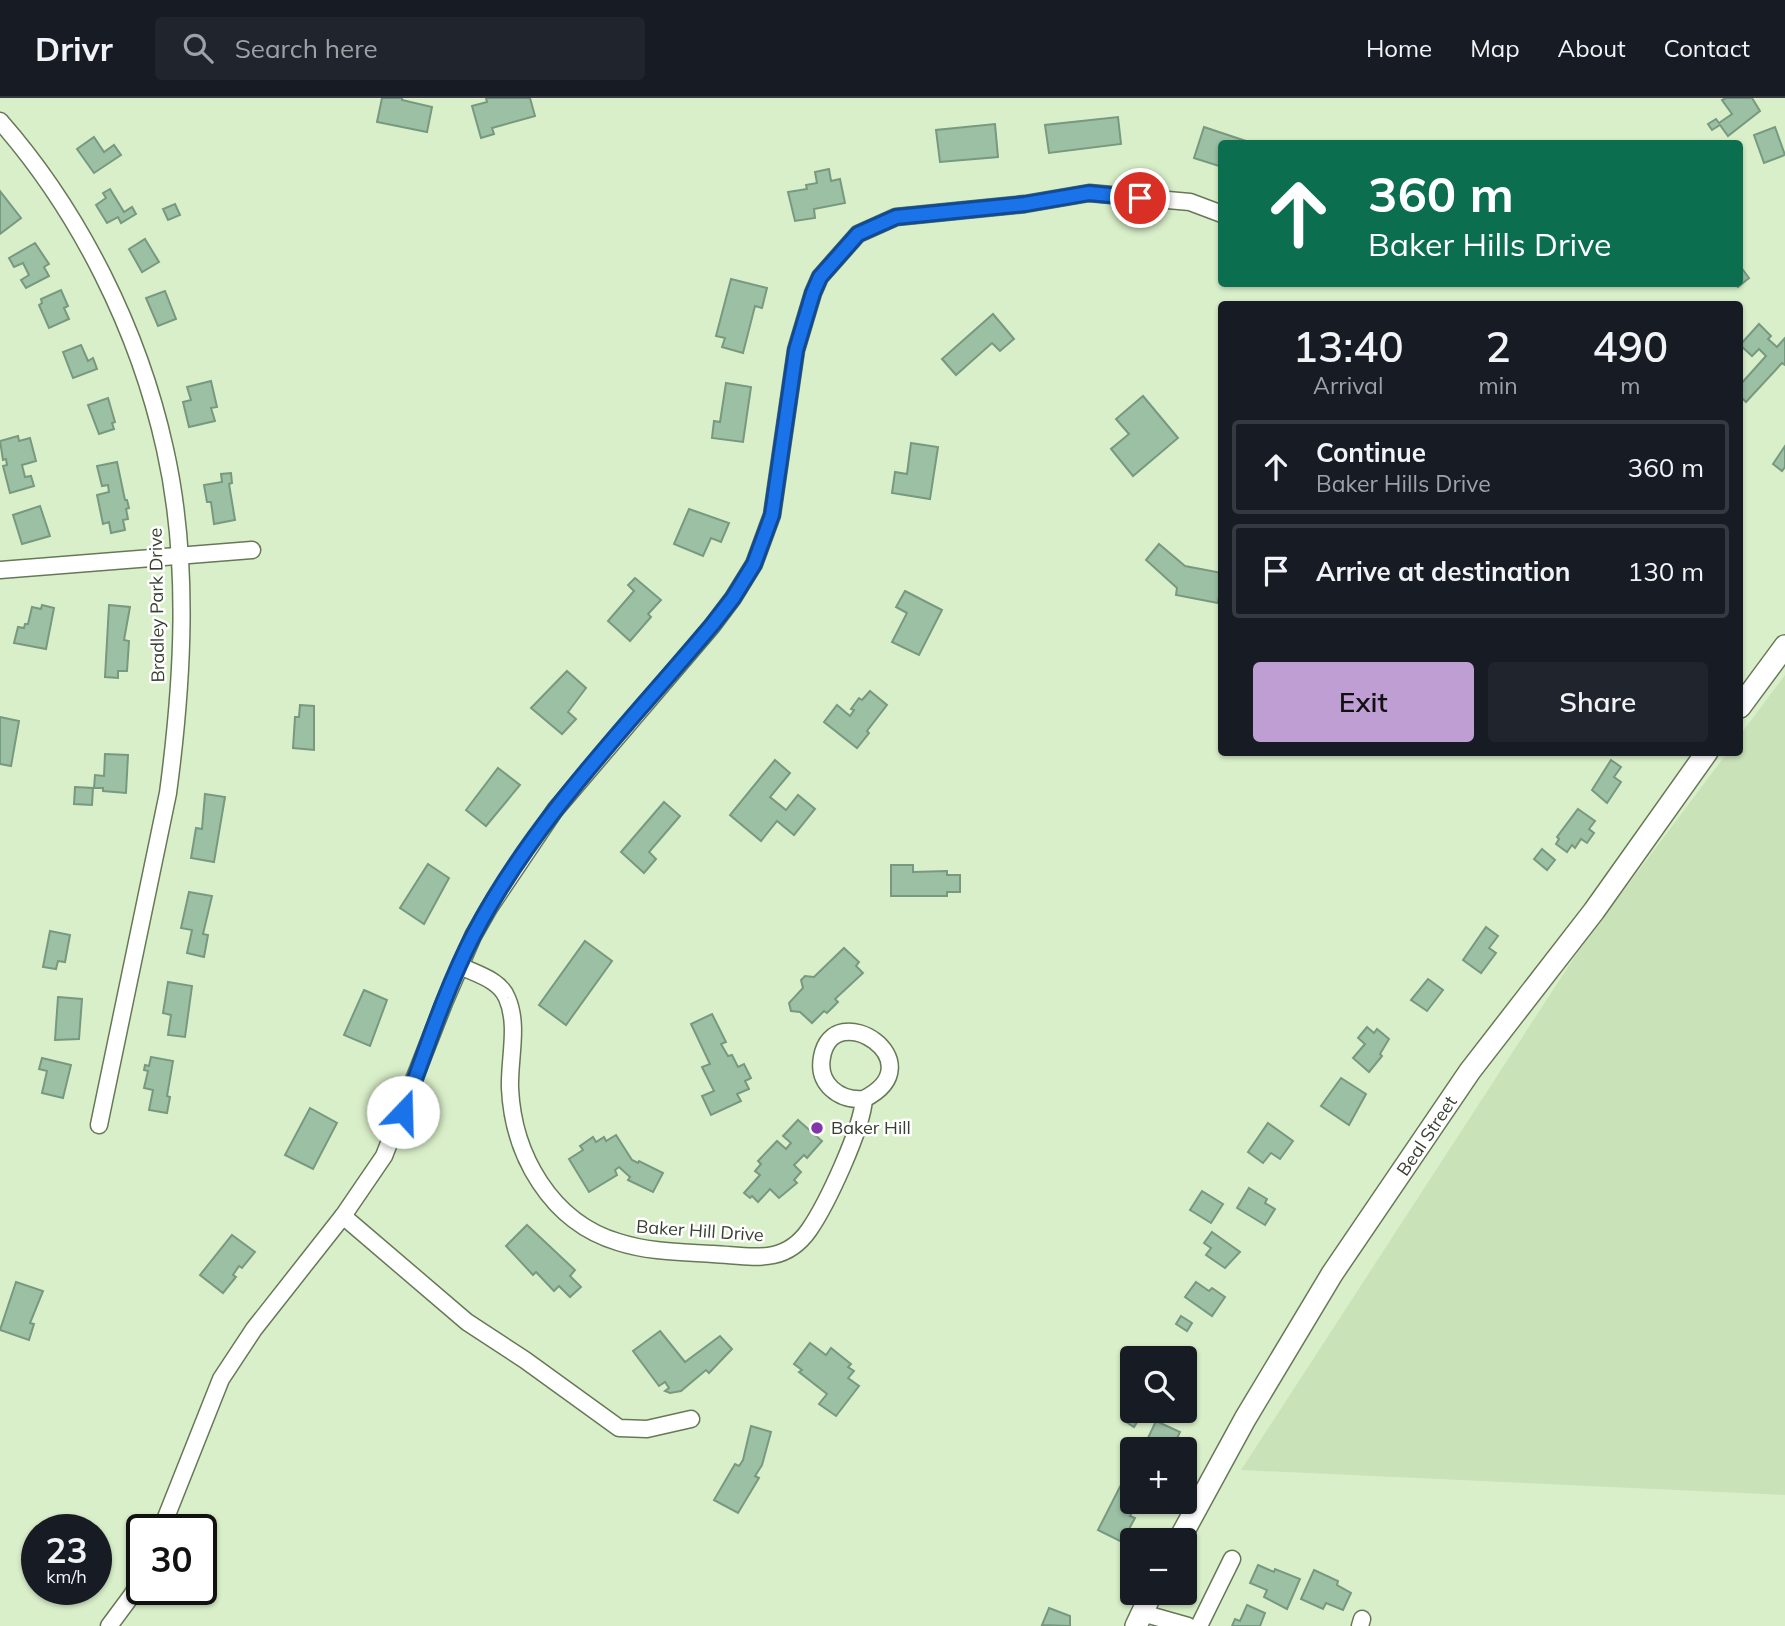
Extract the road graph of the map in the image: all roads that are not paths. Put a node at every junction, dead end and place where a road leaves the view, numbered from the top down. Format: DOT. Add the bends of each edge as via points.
graph roads {
  1 [pos="0,121"];
  2 [pos="1218,212"];
  3 [pos="252,550"];
  4 [pos="178,555"];
  5 [pos="0,570"];
  6 [pos="1785,646"];
  7 [pos="1743,703"];
  8 [pos="1704,756"];
  9 [pos="460,966"];
  10 [pos="864,1098"];
  11 [pos="99,1125"];
  12 [pos="343,1216"];
  13 [pos="691,1419"];
  14 [pos="167,1514"];
  15 [pos="1186,1528"];
  16 [pos="1231,1559"];
  17 [pos="126,1603"];
  18 [pos="1139,1619"];
  19 [pos="109,1626"];
  20 [pos="1188,1626"];
  21 [pos="1199,1626"];
  1 -- 4 [label="street, Bradley Park Drive" via="70,219 115,301 135,349 165,450"];
  2 -- 9 [label="street" via="1190,202 1089,193 896,217 858,234 820,277 804,317 777,488 754,564 712,625 555,810 489,908"];
  3 -- 4 [label="street"];
  4 -- 5 [label="street"];
  4 -- 11 [label="street, Bradley Park Drive" via="179,676 168,793"];
  6 -- 7 [label="street"];
  8 -- 15 [label="street, Beal Street" via="1594,911 1471,1071 1332,1274"];
  9 -- 10 [label="street, Baker Hill Drive" via="489,979 507,997 513,1117 533,1172 571,1218 618,1242 650,1250 765,1257 784,1253 797,1245 816,1219 860,1124"];
  9 -- 12 [label="street" via="389,1146"];
  10 -- 10 [label="street" via="876,1093 885,1081 887,1052 868,1033 848,1032 827,1045 821,1069 830,1089 843,1098"];
  12 -- 13 [label="street" via="467,1322 619,1428 647,1429"];
  12 -- 14 [label="street" via="254,1329 221,1379"];
  16 -- 21 [label="street"];
  17 -- 19 [label="street"];
  18 -- 20 [label="street"];
}
